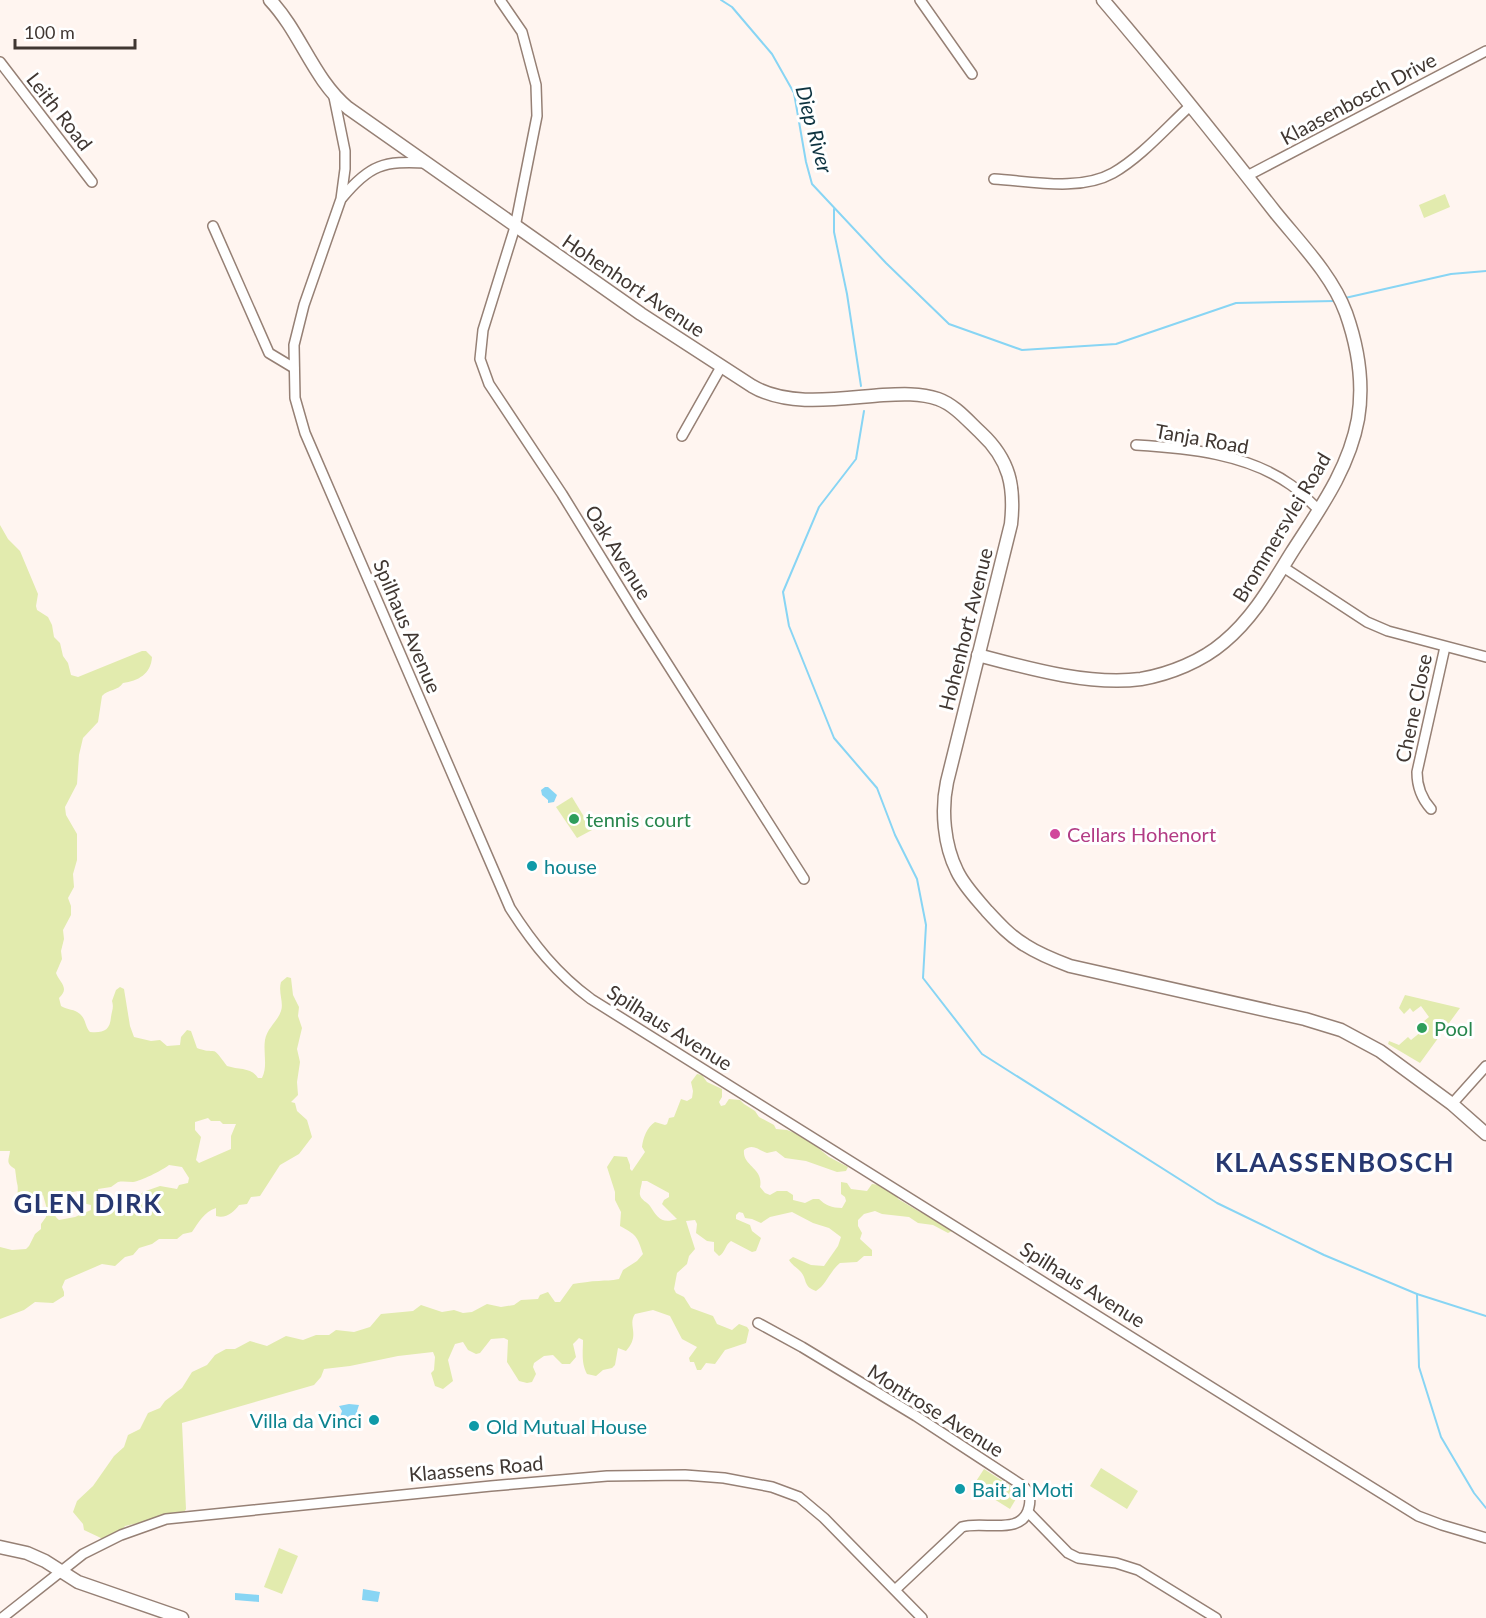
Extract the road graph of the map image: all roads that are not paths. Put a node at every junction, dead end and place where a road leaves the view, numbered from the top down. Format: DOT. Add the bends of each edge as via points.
graph roads {
  1 [pos="270,0"];
  2 [pos="500,0"];
  3 [pos="920,0"];
  4 [pos="1103,0"];
  5 [pos="1486,51"];
  6 [pos="0,62"];
  7 [pos="972,74"];
  8 [pos="334,97"];
  9 [pos="1190,106"];
  10 [pos="426,163"];
  11 [pos="1247,176"];
  12 [pos="994,179"];
  13 [pos="92,182"];
  14 [pos="341,199"];
  15 [pos="213,226"];
  16 [pos="515,227"];
  17 [pos="721,367"];
  18 [pos="294,368"];
  19 [pos="682,436"];
  20 [pos="1137,445"];
  21 [pos="1319,510"];
  22 [pos="1282,567"];
  23 [pos="1445,646"];
  24 [pos="978,655"];
  25 [pos="1486,657"];
  26 [pos="1431,809"];
  27 [pos="804,879"];
  28 [pos="1486,1066"];
  29 [pos="1452,1104"];
  30 [pos="1486,1134"];
  31 [pos="758,1323"];
  32 [pos="1028,1512"];
  33 [pos="1486,1538"];
  34 [pos="0,1547"];
  35 [pos="60,1571"];
  36 [pos="895,1590"];
  37 [pos="2,1618"];
  38 [pos="182,1618"];
  39 [pos="922,1618"];
  40 [pos="1216,1618"];
  1 -- 8 [label="street, Hohenhort Avenue"];
  2 -- 16 [label="street, Oak Avenue" via="522,32 536,85 537,116"];
  3 -- 7 [label="street"];
  4 -- 9 [label="street, Brommersvlei Road"];
  5 -- 11 [label="street, Klaasenbosch Drive"];
  6 -- 13 [label="street, Leith Road"];
  8 -- 10 [label="street, Hohenhort Avenue"];
  8 -- 14 [label="street, Spilhaus Avenue" via="345,151"];
  9 -- 11 [label="street, Brommersvlei Road"];
  9 -- 12 [label="street" via="1112,173 1065,183"];
  10 -- 14 [label="street, Spilhaus Avenue" via="388,164 372,169"];
  10 -- 16 [label="street, Hohenhort Avenue"];
  11 -- 21 [label="street, Brommersvlei Road" via="1326,276 1345,310 1356,344 1361,377 1358,417 1342,470"];
  14 -- 18 [label="street, Spilhaus Avenue" via="304,304 294,345"];
  15 -- 18 [label="street" via="269,353"];
  16 -- 17 [label="street, Hohenhort Avenue"];
  16 -- 27 [label="street, Oak Avenue" via="483,330 480,359 489,384"];
  17 -- 19 [label="street"];
  17 -- 24 [label="street, Hohenhort Avenue" via="759,391 789,398 904,394 939,399 988,440 1004,461 1014,499"];
  18 -- 33 [label="street, Spilhaus Avenue" via="295,398 305,433 510,908 559,972 591,999 1418,1516"];
  20 -- 21 [label="street, Tanja Road" via="1223,456 1260,468 1291,485"];
  21 -- 22 [label="street, Brommersvlei Road"];
  22 -- 23 [label="street" via="1367,622"];
  22 -- 24 [label="street, Brommersvlei Road" via="1241,627 1222,644 1179,668 1111,680 1041,671"];
  23 -- 25 [label="street"];
  23 -- 26 [label="street, Chene Close" via="1417,772 1417,785"];
  24 -- 29 [label="street, Hohenhort Avenue" via="944,796 945,823 958,874 1001,927 1044,956 1070,966 1341,1030 1380,1051"];
  28 -- 29 [label="street"];
  29 -- 30 [label="street, Hohenhort Avenue"];
  31 -- 32 [label="street, Montrose Avenue" via="916,1416 1023,1486 1030,1498"];
  32 -- 36 [label="street" via="1012,1525 972,1525 957,1530"];
  32 -- 40 [label="street" via="1068,1553 1138,1570"];
  34 -- 35 [label="street" via="27,1553"];
  35 -- 36 [label="street, Klaassens Road" via="121,1535 175,1518 607,1476 685,1475 772,1487 799,1497"];
  35 -- 37 [label="street, Klaassens Road"];
  35 -- 38 [label="street" via="78,1582"];
  36 -- 39 [label="street, Klaassens Road"];
}
